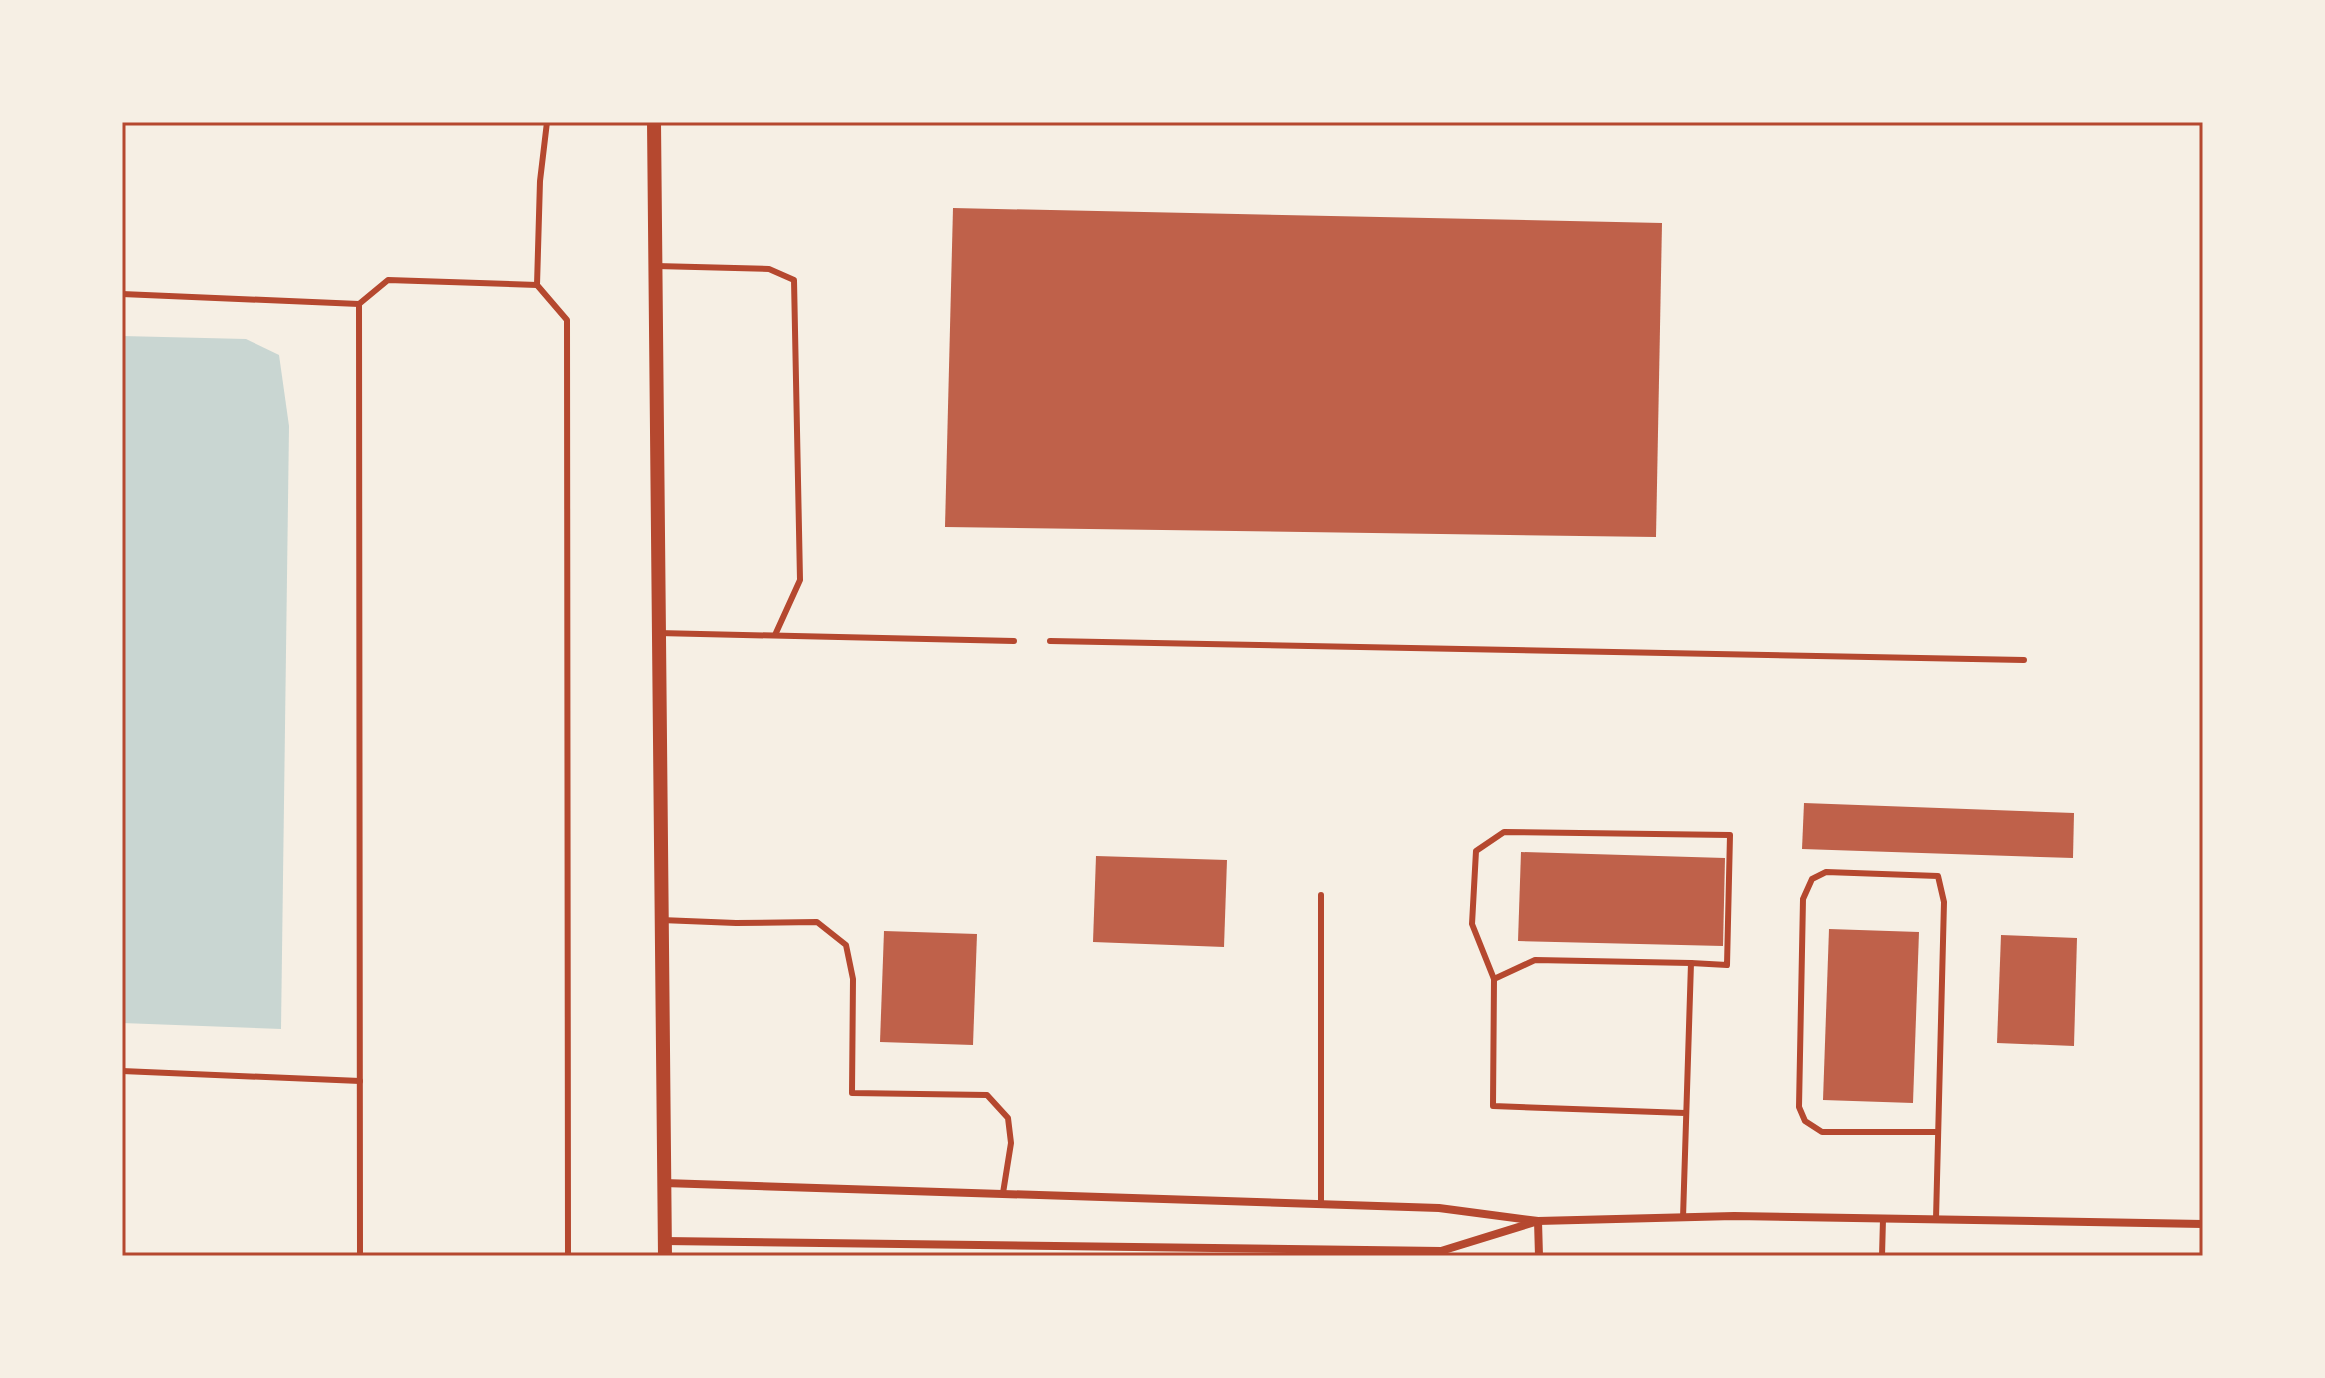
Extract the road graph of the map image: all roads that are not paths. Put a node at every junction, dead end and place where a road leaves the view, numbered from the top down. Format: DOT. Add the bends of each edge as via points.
graph roads {
  1 [pos="547,122"];
  2 [pos="654,122"];
  3 [pos="654,266"];
  4 [pos="537,285"];
  5 [pos="122,294"];
  6 [pos="359,304"];
  7 [pos="658,633"];
  8 [pos="775,635"];
  9 [pos="1014,641"];
  10 [pos="1050,641"];
  11 [pos="2024,660"];
  12 [pos="1321,895"];
  13 [pos="661,920"];
  14 [pos="1691,963"];
  15 [pos="1494,979"];
  16 [pos="122,1071"];
  17 [pos="360,1081"];
  18 [pos="1685,1113"];
  19 [pos="1937,1132"];
  20 [pos="664,1183"];
  21 [pos="1003,1193"];
  22 [pos="1321,1204"];
  23 [pos="1683,1218"];
  24 [pos="1883,1219"];
  25 [pos="1936,1219"];
  26 [pos="1538,1221"];
  27 [pos="2203,1224"];
  28 [pos="665,1249"];
  29 [pos="360,1256"];
  30 [pos="568,1256"];
  31 [pos="1539,1256"];
  32 [pos="1882,1256"];
  1 -- 4 [label="lane"];
  2 -- 3 [label="street"];
  3 -- 7 [label="street"];
  3 -- 8 [label="lane" via="769,269 794,280 800,580"];
  4 -- 6 [label="lane" via="388,280"];
  4 -- 30 [label="lane" via="567,320"];
  5 -- 6 [label="lane"];
  6 -- 17 [label="lane"];
  7 -- 8 [label="lane"];
  7 -- 13 [label="street"];
  8 -- 9 [label="lane"];
  10 -- 11 [label="lane"];
  12 -- 22 [label="lane"];
  13 -- 20 [label="street"];
  13 -- 21 [label="lane" via="817,922 846,945 853,979 852,1093 987,1095 1008,1118 1011,1143"];
  14 -- 15 [label="lane" via="1535,960"];
  14 -- 15 [label="lane" via="1727,965 1730,835 1504,832 1476,851 1472,924"];
  14 -- 18 [label="lane"];
  15 -- 18 [label="lane" via="1493,1106"];
  16 -- 17 [label="lane"];
  17 -- 29 [label="lane"];
  18 -- 23 [label="lane"];
  19 -- 19 [label="lane" via="1944,902 1938,876 1826,872 1812,879 1803,899 1799,1107 1805,1121 1822,1132"];
  19 -- 25 [label="lane"];
  20 -- 21 [label="street"];
  20 -- 28 [label="street"];
  21 -- 22 [label="street"];
  22 -- 26 [label="street" via="1439,1208"];
  23 -- 24 [label="street"];
  23 -- 26 [label="street"];
  24 -- 25 [label="street"];
  24 -- 32 [label="lane"];
  25 -- 27 [label="street"];
  26 -- 28 [label="street" via="1441,1251"];
  26 -- 31 [label="street"];
}
